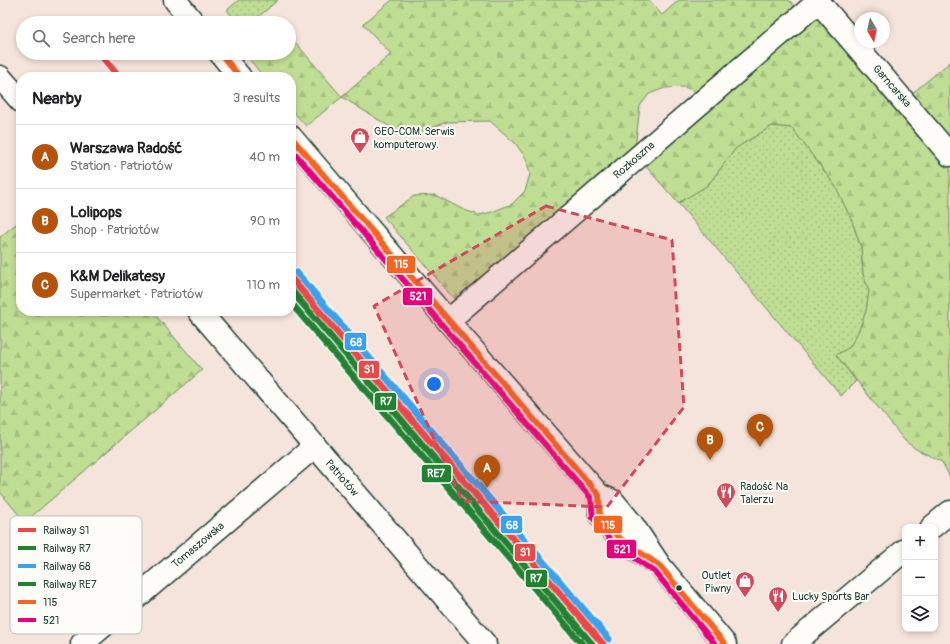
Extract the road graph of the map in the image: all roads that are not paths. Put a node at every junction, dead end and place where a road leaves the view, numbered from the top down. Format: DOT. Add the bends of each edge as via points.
graph roads {
  1 [pos="175,0"];
  2 [pos="819,0"];
  3 [pos="188,16"];
  4 [pos="226,60"];
  5 [pos="236,72"];
  6 [pos="0,78"];
  7 [pos="16,96"];
  8 [pos="296,143"];
  9 [pos="950,155"];
  10 [pos="203,316"];
  11 [pos="448,321"];
  12 [pos="315,446"];
  13 [pos="950,512"];
  14 [pos="936,524"];
  15 [pos="902,553"];
  16 [pos="142,593"];
  17 [pos="94,634"];
  18 [pos="82,644"];
  19 [pos="485,644"];
  20 [pos="725,644"];
  21 [pos="793,644"];
  1 -- 3 [label="main road"];
  2 -- 9 [label="main road, Garncarska"];
  2 -- 11 [label="main road, Rozkoszna"];
  4 -- 5 [label="main road"];
  6 -- 7 [label="main road"];
  8 -- 11 [label="main road"];
  10 -- 12 [label="main road, Patriotów"];
  11 -- 20 [label="main road" via="599,495 600,515 619,538 660,566"];
  12 -- 16 [label="main road, Tomaszowska"];
  12 -- 19 [label="main road, Patriotów"];
  13 -- 14 [label="main road"];
  15 -- 21 [label="main road"];
  17 -- 18 [label="main road, Tomaszowska"];
}
